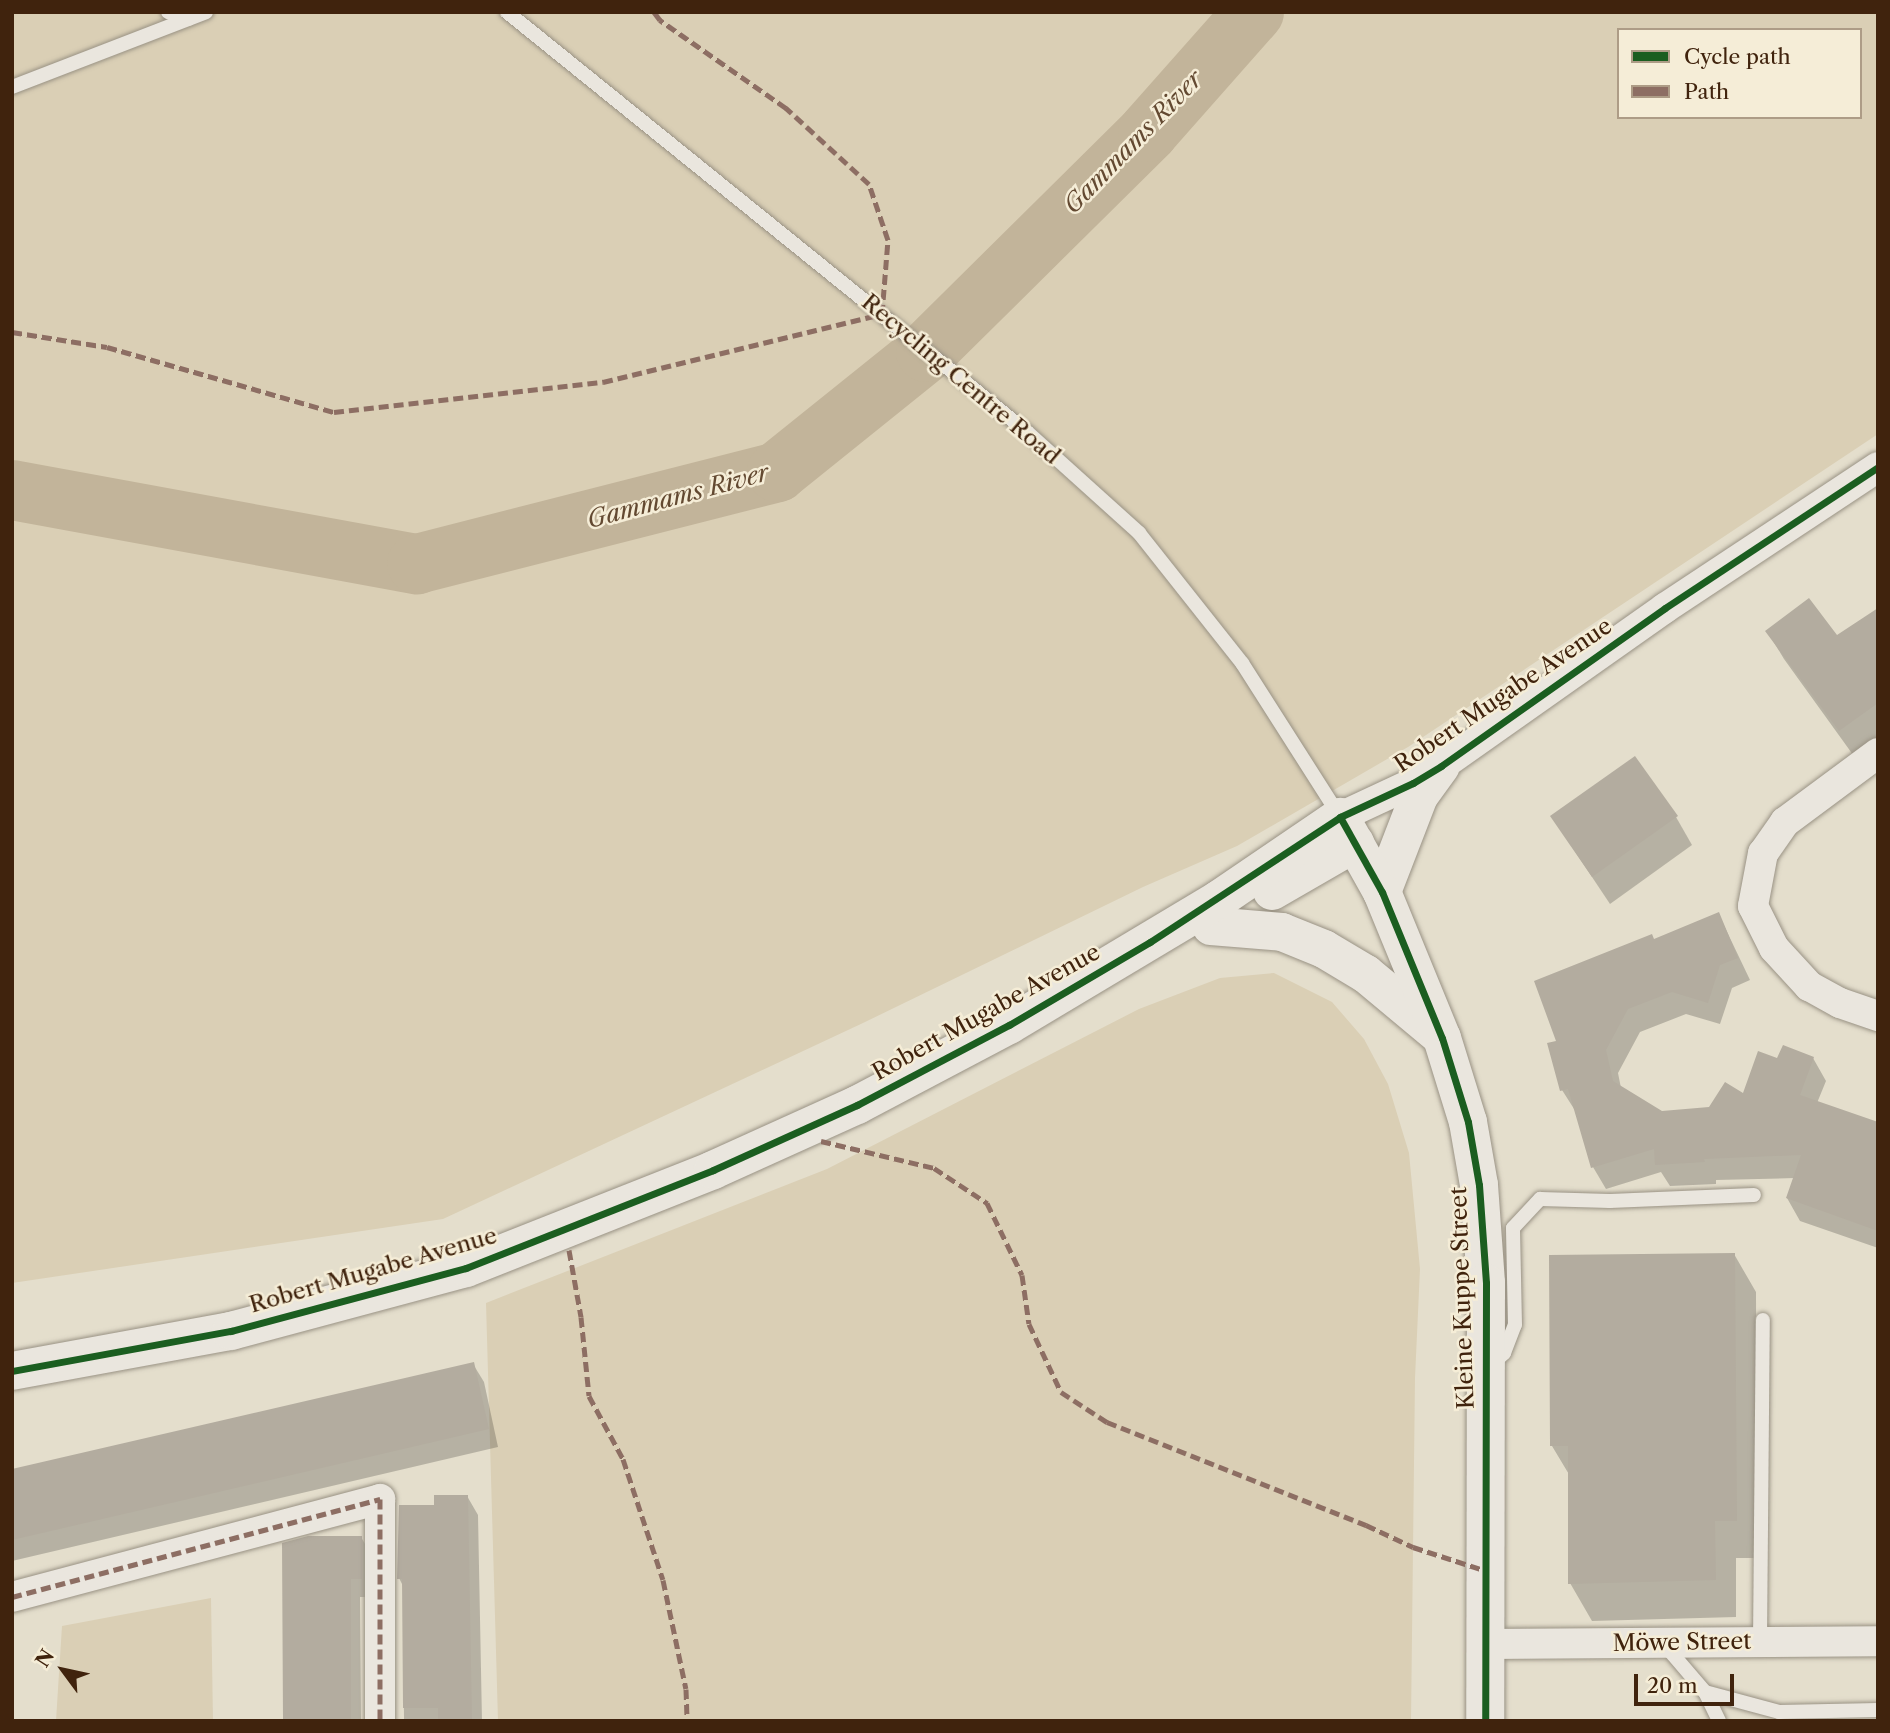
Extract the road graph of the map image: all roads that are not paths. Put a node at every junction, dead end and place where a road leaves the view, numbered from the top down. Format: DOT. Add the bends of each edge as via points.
graph roads {
  1 [pos="168,12"];
  2 [pos="206,12"];
  3 [pos="508,12"];
  4 [pos="189,19"];
  5 [pos="12,87"];
  6 [pos="1878,467"];
  7 [pos="1878,753"];
  8 [pos="1427,775"];
  9 [pos="1347,830"];
  10 [pos="1382,892"];
  11 [pos="1211,926"];
  12 [pos="1878,1016"];
  13 [pos="1442,1038"];
  14 [pos="1754,1195"];
  15 [pos="1763,1320"];
  16 [pos="1486,1368"];
  17 [pos="12,1371"];
  18 [pos="12,1388"];
  19 [pos="12,1597"];
  20 [pos="1878,1641"];
  21 [pos="1662,1642"];
  22 [pos="1760,1642"];
  23 [pos="1487,1644"];
  24 [pos="1705,1692"];
  25 [pos="1878,1710"];
  26 [pos="380,1721"];
  27 [pos="1485,1721"];
  28 [pos="1719,1721"];
  1 -- 4 [label="lane"];
  2 -- 4 [label="lane"];
  3 -- 9 [label="lane, Recycling Centre Road" via="1027,432 1139,533 1242,663"];
  4 -- 5 [label="lane"];
  6 -- 8 [label="street, Robert Mugabe Avenue" via="1665,608"];
  7 -- 12 [label="street" via="1785,822 1763,853 1753,906 1774,948 1809,986"];
  8 -- 9 [label="street, Robert Mugabe Avenue"];
  8 -- 10 [label="street"];
  9 -- 10 [label="street, Kleine Kuppe Street"];
  9 -- 11 [label="street, Robert Mugabe Avenue"];
  9 -- 17 [label="street, Robert Mugabe Avenue" via="1009,1025 857,1105 713,1170 466,1268 231,1331"];
  10 -- 13 [label="street, Kleine Kuppe Street"];
  11 -- 13 [label="street" via="1282,932 1324,948 1366,974"];
  11 -- 18 [label="street, Robert Mugabe Avenue" via="1049,1025 786,1159 490,1280 236,1350"];
  13 -- 16 [label="street, Kleine Kuppe Street" via="1468,1122 1479,1185"];
  14 -- 16 [label="lane" via="1540,1199 1513,1228 1515,1325 1504,1353"];
  15 -- 22 [label="lane"];
  16 -- 23 [label="street, Kleine Kuppe Street"];
  19 -- 26 [label="street" via="380,1499"];
  20 -- 22 [label="street, Möwe Street"];
  21 -- 22 [label="street, Möwe Street"];
  21 -- 23 [label="street, Möwe Street"];
  21 -- 24 [label="lane"];
  23 -- 27 [label="street, Kleine Kuppe Street"];
  24 -- 25 [label="lane" via="1779,1712"];
  24 -- 28 [label="lane"];
}
